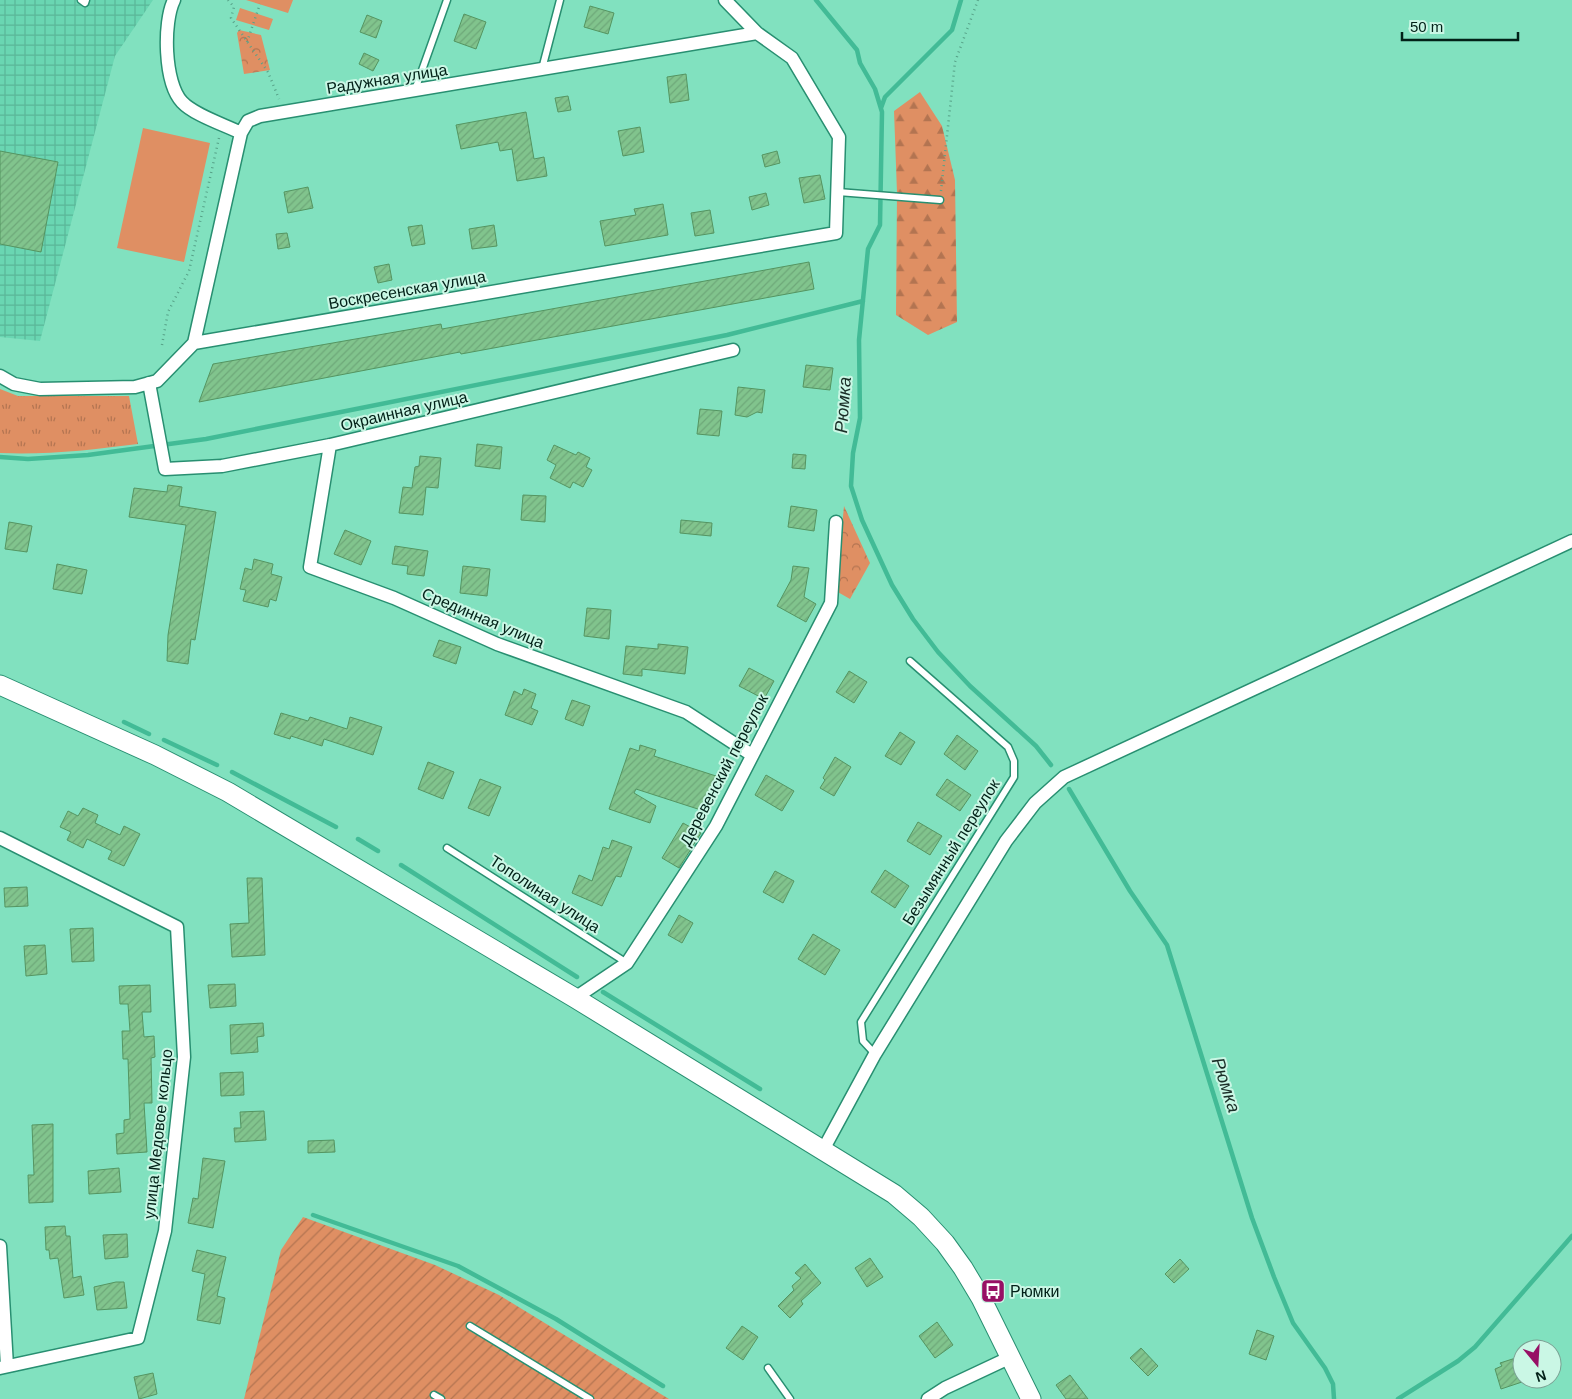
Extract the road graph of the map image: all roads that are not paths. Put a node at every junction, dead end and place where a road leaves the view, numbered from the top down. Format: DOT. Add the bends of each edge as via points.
graph roads {
  1 [pos="81,0"];
  2 [pos="86,0"];
  3 [pos="174,0"];
  4 [pos="447,0"];
  5 [pos="560,0"];
  6 [pos="725,0"];
  7 [pos="758,33"];
  8 [pos="542,69"];
  9 [pos="414,91"];
  10 [pos="241,133"];
  11 [pos="838,192"];
  12 [pos="940,200"];
  13 [pos="194,343"];
  14 [pos="733,350"];
  15 [pos="0,376"];
  16 [pos="149,383"];
  17 [pos="330,445"];
  18 [pos="836,522"];
  19 [pos="1572,541"];
  20 [pos="910,662"];
  21 [pos="0,685"];
  22 [pos="752,755"];
  23 [pos="0,838"];
  24 [pos="447,848"];
  25 [pos="627,963"];
  26 [pos="575,998"];
  27 [pos="875,1054"];
  28 [pos="823,1150"];
  29 [pos="0,1246"];
  30 [pos="470,1326"];
  31 [pos="1011,1357"];
  32 [pos="4,1367"];
  33 [pos="768,1368"];
  34 [pos="434,1395"];
  35 [pos="441,1399"];
  36 [pos="590,1399"];
  37 [pos="790,1399"];
  38 [pos="928,1399"];
  39 [pos="1031,1399"];
  1 -- 2 [label="lane"];
  3 -- 10 [label="street" via="167,42 174,88 182,102"];
  4 -- 9 [label="lane"];
  5 -- 8 [label="lane"];
  6 -- 7 [label="street"];
  7 -- 8 [label="street, Радужная улица"];
  7 -- 11 [label="street" via="792,58 839,137"];
  8 -- 9 [label="street, Радужная улица"];
  9 -- 10 [label="street, Радужная улица" via="260,116 248,121"];
  10 -- 13 [label="street"];
  11 -- 12 [label="lane"];
  11 -- 13 [label="street, Воскресенская улица" via="836,233"];
  13 -- 16 [label="street" via="157,380"];
  14 -- 17 [label="street, Окраинная улица"];
  15 -- 16 [label="street" via="14,384 40,389 135,387"];
  16 -- 17 [label="street, Окраинная улица" via="165,469 222,466"];
  17 -- 22 [label="street, Срединная улица" via="310,567 394,598 497,644 686,712"];
  18 -- 22 [label="street, Деревенский переулок" via="831,603"];
  19 -- 27 [label="street" via="1064,777 1035,803 1006,841"];
  20 -- 27 [label="lane, Безымянный переулок" via="1008,747 1014,761 1014,777 861,1022 863,1041"];
  21 -- 26 [label="main road" via="228,792"];
  22 -- 25 [label="street, Деревенский переулок" via="716,826"];
  23 -- 32 [label="street, улица Медовое кольцо" via="177,927 184,1057 165,1230 138,1338"];
  24 -- 25 [label="lane, Тополиная улица"];
  25 -- 26 [label="street, Деревенский переулок"];
  26 -- 28 [label="main road"];
  27 -- 28 [label="street"];
  28 -- 31 [label="main road" via="894,1194 945,1243 980,1298"];
  29 -- 32 [label="street"];
  30 -- 36 [label="lane"];
  31 -- 38 [label="street"];
  31 -- 39 [label="main road"];
  33 -- 37 [label="lane"];
  34 -- 35 [label="lane"];
}
